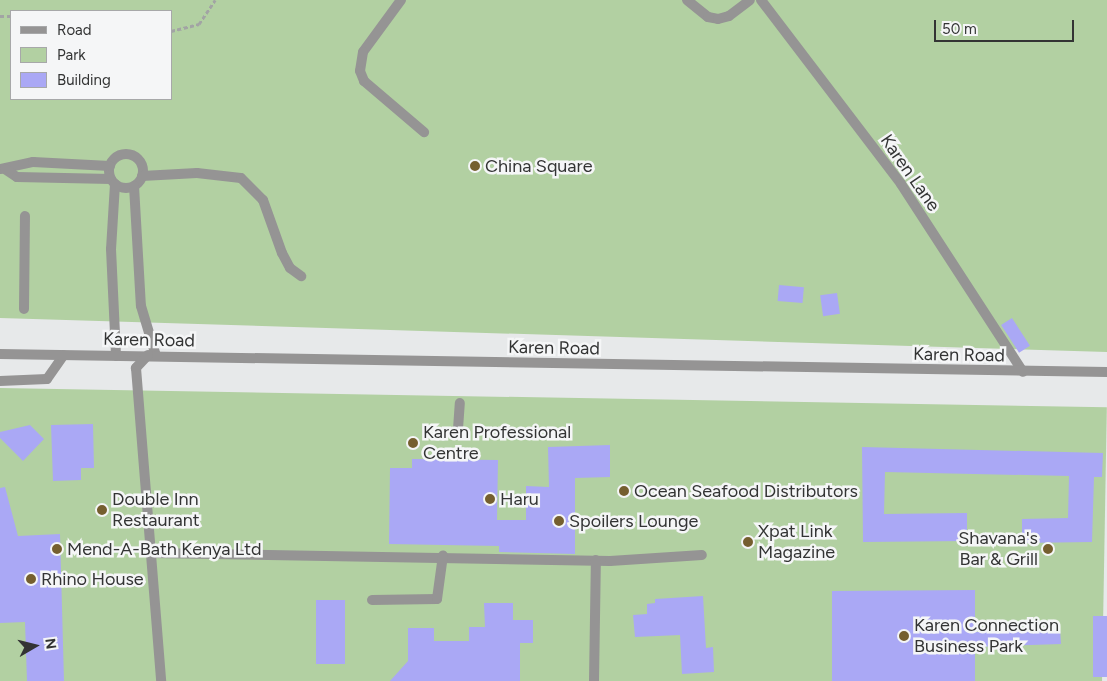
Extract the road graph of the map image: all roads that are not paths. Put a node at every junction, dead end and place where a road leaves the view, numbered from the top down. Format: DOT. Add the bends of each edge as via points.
graph roads {
  1 [pos="401,0"];
  2 [pos="687,0"];
  3 [pos="750,0"];
  4 [pos="761,0"];
  5 [pos="424,132"];
  6 [pos="110,166"];
  7 [pos="3,168"];
  8 [pos="142,176"];
  9 [pos="113,181"];
  10 [pos="134,186"];
  11 [pos="25,216"];
  12 [pos="301,276"];
  13 [pos="24,309"];
  14 [pos="0,354"];
  15 [pos="64,355"];
  16 [pos="116,356"];
  17 [pos="152,356"];
  18 [pos="1023,372"];
  19 [pos="1107,372"];
  20 [pos="0,381"];
  21 [pos="460,403"];
  22 [pos="458,429"];
  23 [pos="152,553"];
  24 [pos="443,555"];
  25 [pos="702,555"];
  26 [pos="596,560"];
  27 [pos="372,600"];
  28 [pos="161,681"];
  29 [pos="594,681"];
  1 -- 5 [label="street" via="363,52 360,72 364,81"];
  2 -- 3 [label="street" via="708,17 718,19 729,16"];
  4 -- 18 [label="street, Karen Lane" via="901,184"];
  6 -- 7 [label="street" via="33,162"];
  6 -- 8 [label="street" via="118,156 131,155 140,163"];
  6 -- 9 [label="street"];
  7 -- 9 [label="street" via="17,177"];
  8 -- 10 [label="street"];
  8 -- 12 [label="street" via="197,173 241,178 263,200 282,253 290,268"];
  9 -- 10 [label="street"];
  9 -- 16 [label="street" via="111,250"];
  10 -- 17 [label="street" via="142,306"];
  11 -- 13 [label="street"];
  14 -- 15 [label="street, Karen Road"];
  15 -- 16 [label="street, Karen Road"];
  15 -- 20 [label="street" via="47,379"];
  16 -- 17 [label="street, Karen Road"];
  17 -- 18 [label="street, Karen Road"];
  17 -- 23 [label="street" via="136,368"];
  18 -- 19 [label="street, Karen Road"];
  21 -- 22 [label="street"];
  23 -- 24 [label="street"];
  23 -- 28 [label="street"];
  24 -- 26 [label="street"];
  24 -- 27 [label="street" via="437,599"];
  25 -- 26 [label="street"];
  26 -- 29 [label="street"];
}
